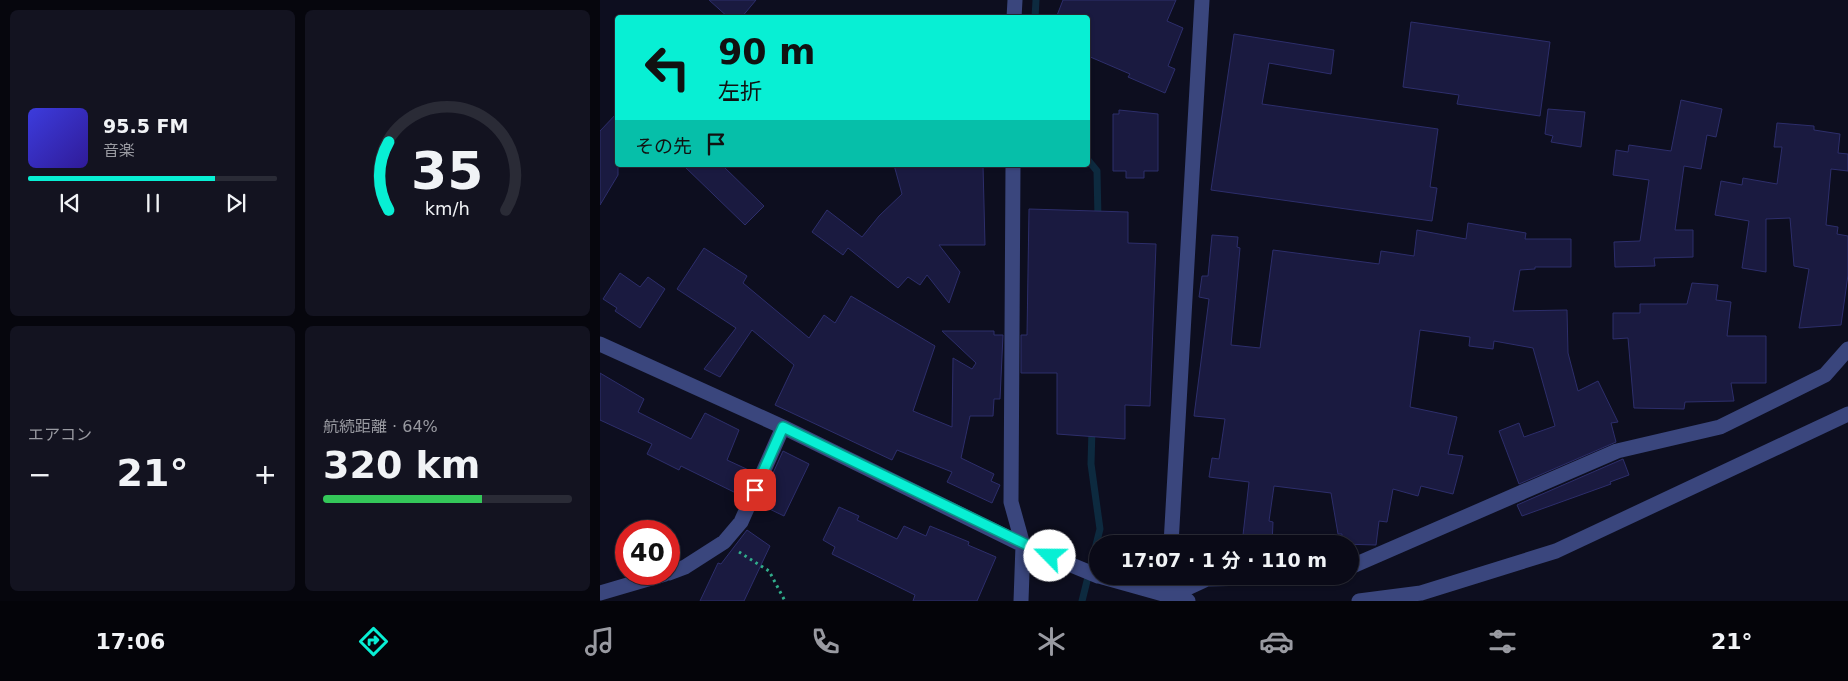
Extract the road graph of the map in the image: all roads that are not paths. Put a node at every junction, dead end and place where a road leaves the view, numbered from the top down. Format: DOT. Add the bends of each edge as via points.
graph roads {
  1 [pos="1015,0"];
  2 [pos="1202,0"];
  3 [pos="1014,15"];
  4 [pos="1013,167"];
  5 [pos="600,344"];
  6 [pos="1848,349"];
  7 [pos="1848,414"];
  8 [pos="783,427"];
  9 [pos="1172,535"];
  10 [pos="1023,545"];
  11 [pos="1359,563"];
  12 [pos="680,569"];
  13 [pos="1089,572"];
  14 [pos="625,585"];
  15 [pos="1126,585"];
  16 [pos="1169,585"];
  17 [pos="1194,585"];
  18 [pos="600,592"];
  19 [pos="1168,597"];
  20 [pos="1021,601"];
  21 [pos="1188,601"];
  22 [pos="1359,601"];
  1 -- 3 [label="street"];
  2 -- 9 [label="street"];
  4 -- 10 [label="street" via="1011,502"];
  5 -- 8 [label="street"];
  6 -- 11 [label="street" via="1825,375 1720,427 1618,451"];
  7 -- 22 [label="street" via="1556,551 1421,593"];
  8 -- 10 [label="street"];
  8 -- 12 [label="street" via="741,522 724,542"];
  10 -- 13 [label="street"];
  10 -- 20 [label="street"];
  14 -- 18 [label="street"];
  15 -- 19 [label="street"];
  16 -- 19 [label="street"];
  17 -- 19 [label="street"];
  19 -- 21 [label="street"];
}
